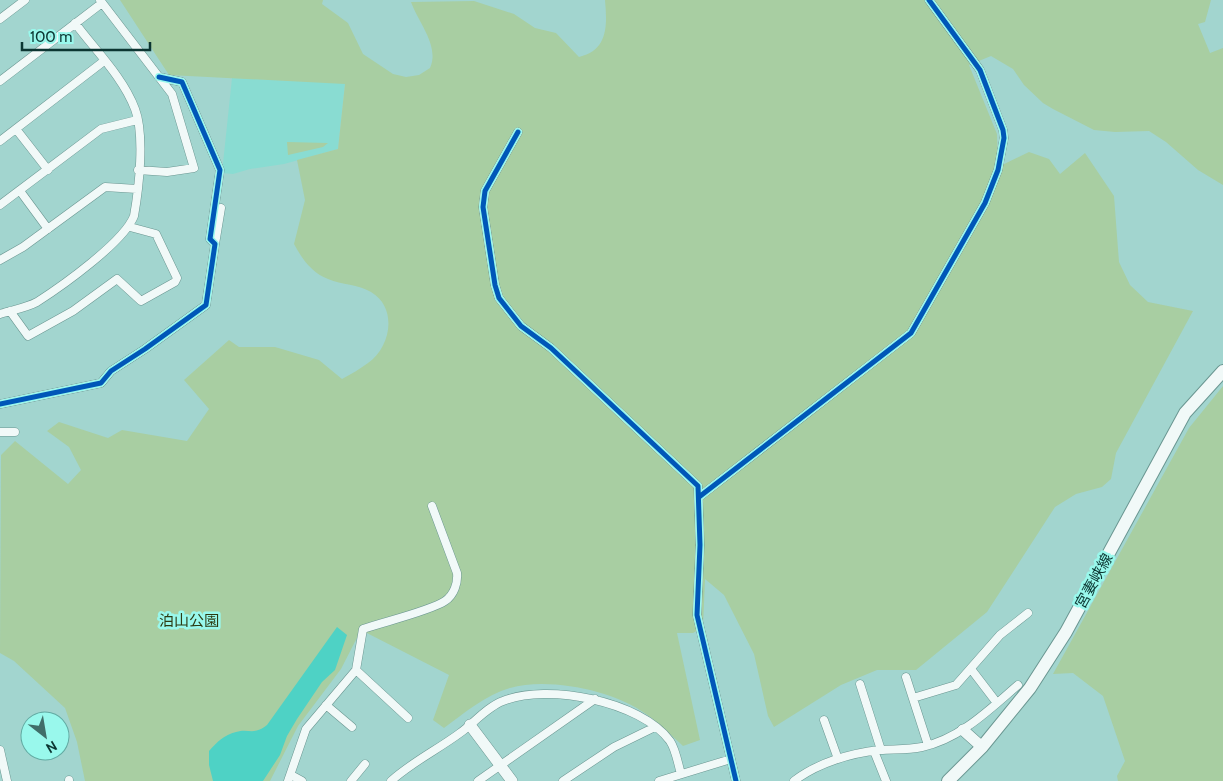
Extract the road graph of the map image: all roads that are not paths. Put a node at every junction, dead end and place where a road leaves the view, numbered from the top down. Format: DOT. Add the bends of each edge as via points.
graph roads {
  1 [pos="25,0"];
  2 [pos="929,0"];
  3 [pos="101,1"];
  4 [pos="0,19"];
  5 [pos="75,23"];
  6 [pos="104,61"];
  7 [pos="160,77"];
  8 [pos="0,81"];
  9 [pos="137,120"];
  10 [pos="16,129"];
  11 [pos="518,132"];
  12 [pos="0,141"];
  13 [pos="48,170"];
  14 [pos="138,170"];
  15 [pos="137,189"];
  16 [pos="20,191"];
  17 [pos="0,205"];
  18 [pos="221,208"];
  19 [pos="130,227"];
  20 [pos="48,229"];
  21 [pos="215,244"];
  22 [pos="0,260"];
  23 [pos="10,311"];
  24 [pos="0,314"];
  25 [pos="1223,371"];
  26 [pos="0,404"];
  27 [pos="0,432"];
  28 [pos="15,432"];
  29 [pos="699,497"];
  30 [pos="432,506"];
  31 [pos="1028,613"];
  32 [pos="971,669"];
  33 [pos="356,670"];
  34 [pos="906,676"];
  35 [pos="860,684"];
  36 [pos="1018,685"];
  37 [pos="913,698"];
  38 [pos="595,699"];
  39 [pos="997,703"];
  40 [pos="326,704"];
  41 [pos="408,718"];
  42 [pos="824,720"];
  43 [pos="470,725"];
  44 [pos="352,727"];
  45 [pos="654,727"];
  46 [pos="963,730"];
  47 [pos="928,745"];
  48 [pos="982,747"];
  49 [pos="0,750"];
  50 [pos="878,751"];
  51 [pos="731,759"];
  52 [pos="838,759"];
  53 [pos="365,764"];
  54 [pos="501,766"];
  55 [pos="681,774"];
  56 [pos="289,778"];
  57 [pos="7,781"];
  58 [pos="302,781"];
  59 [pos="350,781"];
  60 [pos="391,781"];
  61 [pos="478,781"];
  62 [pos="512,781"];
  63 [pos="563,781"];
  64 [pos="659,781"];
  65 [pos="736,781"];
  66 [pos="794,781"];
  67 [pos="886,781"];
  68 [pos="948,781"];
  1 -- 4 [label="street"];
  2 -- 29 [label="street" via="980,70 1003,130 998,170 981,212 911,333"];
  3 -- 5 [label="street"];
  3 -- 7 [label="street"];
  5 -- 6 [label="street"];
  5 -- 8 [label="street"];
  6 -- 9 [label="street" via="130,98"];
  6 -- 10 [label="street"];
  7 -- 14 [label="street" via="172,94 194,168 167,172"];
  7 -- 21 [label="street" via="182,82 220,170 210,239"];
  9 -- 13 [label="street" via="101,129"];
  9 -- 14 [label="street" via="140,137"];
  10 -- 12 [label="street"];
  10 -- 13 [label="street"];
  11 -- 29 [label="street" via="485,191 483,208 495,285 500,298 521,326 551,348 689,475 698,486"];
  13 -- 16 [label="street"];
  14 -- 15 [label="street"];
  15 -- 19 [label="street"];
  15 -- 20 [label="street" via="105,187"];
  16 -- 17 [label="street"];
  16 -- 20 [label="street"];
  18 -- 21 [label="street"];
  19 -- 23 [label="street" via="113,245 35,303"];
  19 -- 23 [label="street" via="156,234 177,278 175,282 141,301 117,278 73,311 28,336"];
  20 -- 22 [label="street"];
  21 -- 26 [label="street" via="206,304 111,371 101,383"];
  23 -- 24 [label="street"];
  25 -- 48 [label="main road, 宮妻峡線" via="1186,413 1056,648 1030,688"];
  27 -- 28 [label="street"];
  29 -- 51 [label="street" via="697,615"];
  30 -- 33 [label="street" via="457,573 455,588 440,604 363,629"];
  31 -- 32 [label="street" via="1000,635"];
  32 -- 37 [label="street" via="956,685"];
  32 -- 39 [label="street"];
  33 -- 40 [label="street"];
  33 -- 41 [label="street"];
  34 -- 37 [label="street"];
  35 -- 50 [label="street"];
  36 -- 39 [label="street"];
  37 -- 47 [label="street"];
  38 -- 43 [label="street" via="562,694 508,699 490,708"];
  38 -- 45 [label="street" via="632,713"];
  38 -- 54 [label="street"];
  39 -- 46 [label="street"];
  40 -- 44 [label="street"];
  40 -- 56 [label="street" via="302,736"];
  42 -- 52 [label="street"];
  43 -- 54 [label="street"];
  43 -- 60 [label="street"];
  45 -- 55 [label="street" via="670,741"];
  45 -- 63 [label="street" via="614,747"];
  46 -- 47 [label="street"];
  46 -- 48 [label="street"];
  47 -- 50 [label="street"];
  48 -- 68 [label="main road, 宮妻峡線"];
  49 -- 57 [label="street"];
  50 -- 52 [label="street"];
  50 -- 67 [label="street"];
  51 -- 55 [label="street"];
  51 -- 65 [label="street"];
  52 -- 66 [label="street" via="810,770"];
  53 -- 59 [label="street"];
  54 -- 61 [label="street"];
  54 -- 62 [label="street"];
  55 -- 64 [label="street"];
  56 -- 58 [label="street"];
}
